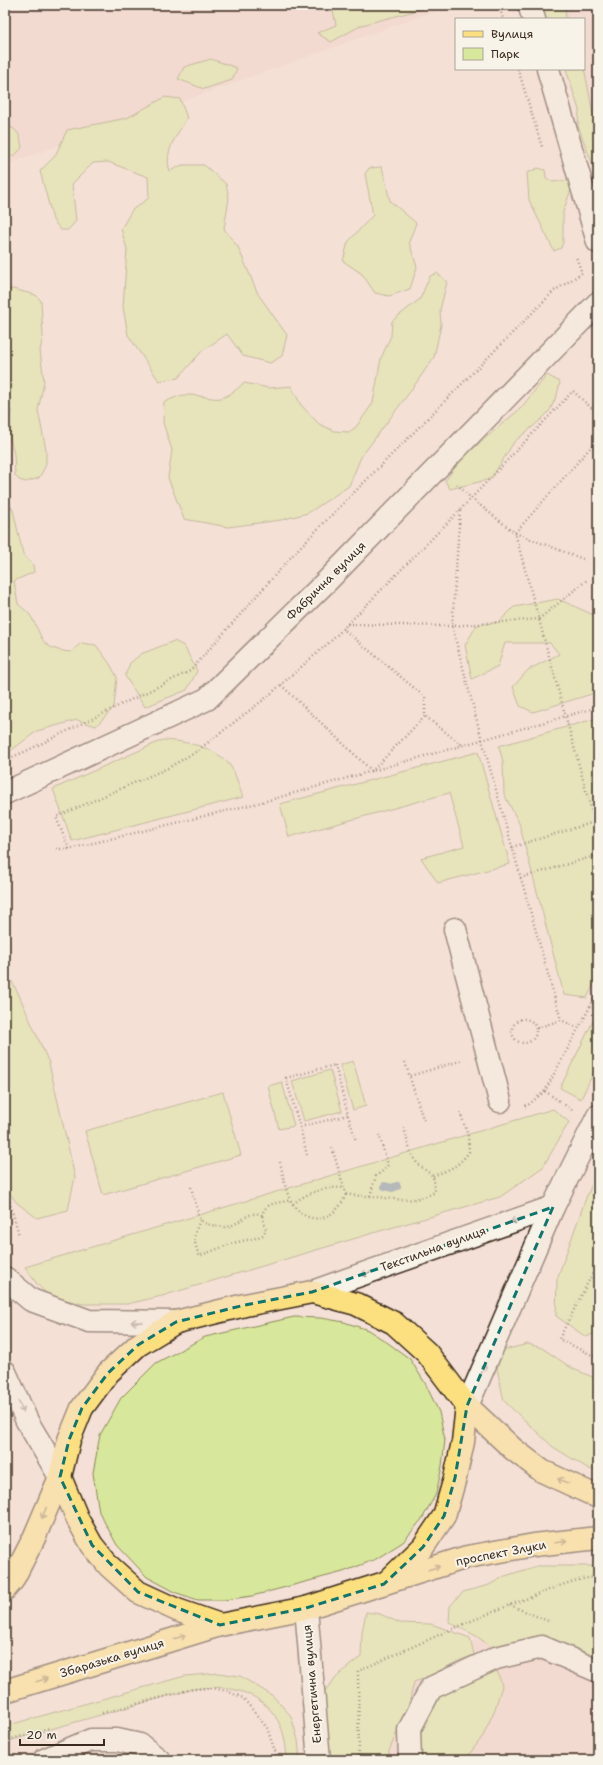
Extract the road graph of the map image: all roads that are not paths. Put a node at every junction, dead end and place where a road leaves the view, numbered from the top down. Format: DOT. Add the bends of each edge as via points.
graph roads {
  1 [pos="529,5"];
  2 [pos="534,18"];
  3 [pos="548,70"];
  4 [pos="598,242"];
  5 [pos="598,302"];
  6 [pos="5,793"];
  7 [pos="454,929"];
  8 [pos="500,1101"];
  9 [pos="598,1116"];
  10 [pos="553,1206"];
  11 [pos="5,1278"];
  12 [pos="312,1292"];
  13 [pos="176,1322"];
  14 [pos="5,1372"];
  15 [pos="467,1406"];
  16 [pos="60,1477"];
  17 [pos="598,1497"];
  18 [pos="598,1538"];
  19 [pos="384,1584"];
  20 [pos="5,1590"];
  21 [pos="306,1608"];
  22 [pos="220,1625"];
  23 [pos="598,1671"];
  24 [pos="5,1691"];
  25 [pos="44,1760"];
  26 [pos="159,1760"];
  27 [pos="319,1760"];
  28 [pos="410,1760"];
  1 -- 2 [label="street"];
  3 -- 4 [label="street"];
  5 -- 6 [label="street, Фабрична вулиця" via="328,580 207,699"];
  7 -- 8 [label="street"];
  9 -- 10 [label="street"];
  10 -- 12 [label="street, Текстильна вулиця, one-way"];
  15 -- 10 [label="street, one-way"];
  13 -- 11 [label="street, one-way" via="89,1321 31,1300"];
  12 -- 13 [label="main road" via="245,1304"];
  12 -- 15 [label="main road" via="356,1304 394,1324 427,1353"];
  13 -- 16 [label="main road" via="138,1345 108,1373 82,1408 69,1440"];
  14 -- 16 [label="street, one-way" via="27,1421"];
  17 -- 15 [label="main road, one-way" via="542,1471 513,1449"];
  15 -- 19 [label="main road" via="463,1442 444,1516 423,1547"];
  16 -- 20 [label="main road, one-way" via="34,1538"];
  16 -- 22 [label="main road" via="92,1546 109,1566 138,1592 177,1610"];
  19 -- 18 [label="main road, проспект Злуки, one-way" via="467,1557 534,1545"];
  19 -- 21 [label="main road, проспект Злуки"];
  21 -- 22 [label="main road, Збаразька вулиця"];
  21 -- 27 [label="street, Енергетична вулиця"];
  24 -- 22 [label="main road, Збаразька вулиця, one-way"];
  23 -- 28 [label="street" via="542,1647 496,1658 431,1688 409,1730"];
  25 -- 26 [label="street" via="91,1740 117,1740 140,1745"];
}
